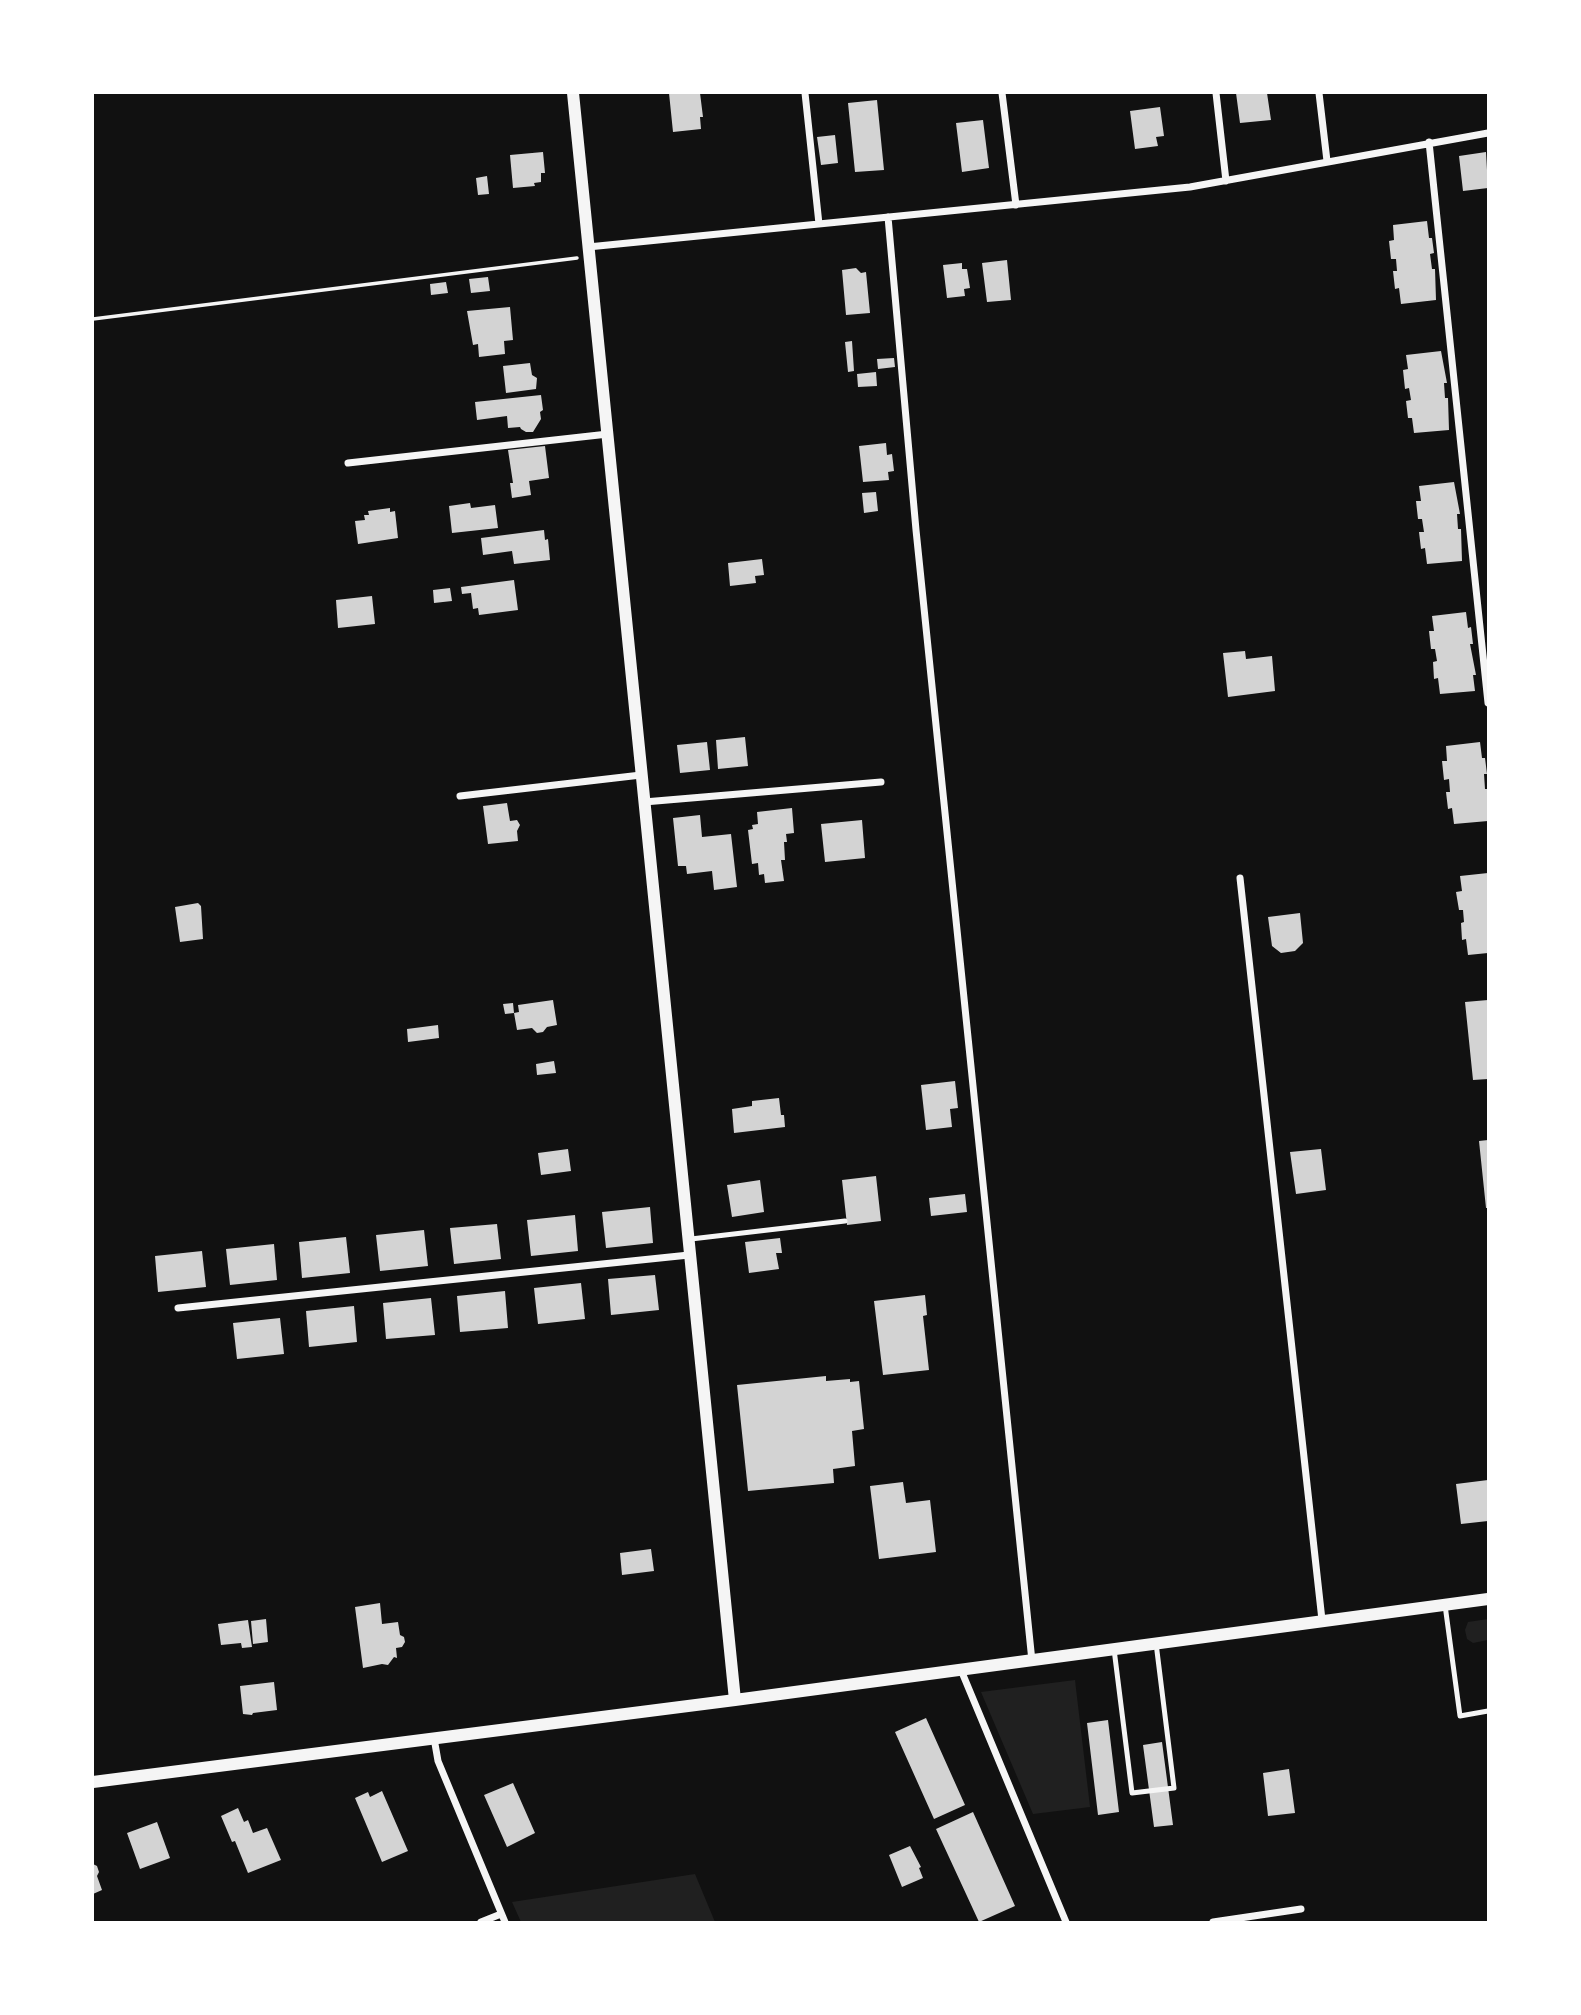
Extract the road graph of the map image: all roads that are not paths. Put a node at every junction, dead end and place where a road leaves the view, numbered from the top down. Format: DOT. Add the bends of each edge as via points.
graph roads {
  1 [pos="573,93"];
  2 [pos="804,93"];
  3 [pos="1002,93"];
  4 [pos="1216,93"];
  5 [pos="1319,93"];
  6 [pos="1488,133"];
  7 [pos="1429,142"];
  8 [pos="1327,161"];
  9 [pos="1226,181"];
  10 [pos="1016,205"];
  11 [pos="888,217"];
  12 [pos="818,224"];
  13 [pos="589,252"];
  14 [pos="608,433"];
  15 [pos="348,463"];
  16 [pos="1488,703"];
  17 [pos="641,775"];
  18 [pos="881,782"];
  19 [pos="460,796"];
  20 [pos="644,802"];
  21 [pos="1240,878"];
  22 [pos="845,1221"];
  23 [pos="688,1239"];
  24 [pos="689,1255"];
  25 [pos="178,1308"];
  26 [pos="1488,1599"];
  27 [pos="1445,1604"];
  28 [pos="1322,1620"];
  29 [pos="1156,1643"];
  30 [pos="1114,1649"];
  31 [pos="1032,1661"];
  32 [pos="961,1670"];
  33 [pos="735,1700"];
  34 [pos="1488,1711"];
  35 [pos="434,1738"];
  36 [pos="93,1782"];
  37 [pos="1301,1909"];
  38 [pos="501,1914"];
  39 [pos="481,1922"];
  40 [pos="505,1922"];
  41 [pos="1066,1922"];
  42 [pos="1213,1922"];
  1 -- 13 [label="street"];
  2 -- 12 [label="street"];
  3 -- 10 [label="street"];
  4 -- 9 [label="street"];
  5 -- 8 [label="street"];
  6 -- 7 [label="street"];
  7 -- 8 [label="street"];
  7 -- 16 [label="street"];
  8 -- 9 [label="street"];
  9 -- 10 [label="street"];
  10 -- 11 [label="street"];
  11 -- 12 [label="street"];
  11 -- 31 [label="street"];
  12 -- 13 [label="street"];
  13 -- 14 [label="street"];
  14 -- 15 [label="street"];
  14 -- 17 [label="street"];
  17 -- 19 [label="street"];
  17 -- 20 [label="street"];
  18 -- 20 [label="street"];
  20 -- 23 [label="street"];
  21 -- 28 [label="street"];
  22 -- 23 [label="lane"];
  23 -- 24 [label="street"];
  24 -- 25 [label="street"];
  24 -- 33 [label="street"];
  26 -- 27 [label="street"];
  27 -- 28 [label="street"];
  27 -- 34 [label="lane" via="1460,1716"];
  28 -- 29 [label="street"];
  29 -- 30 [label="street"];
  29 -- 30 [label="lane" via="1174,1788 1132,1793"];
  30 -- 31 [label="street"];
  31 -- 32 [label="street"];
  32 -- 33 [label="street"];
  32 -- 41 [label="street"];
  33 -- 35 [label="street"];
  35 -- 36 [label="street"];
  35 -- 38 [label="street" via="438,1761"];
  37 -- 42 [label="street"];
  38 -- 39 [label="street"];
  38 -- 40 [label="street"];
}
